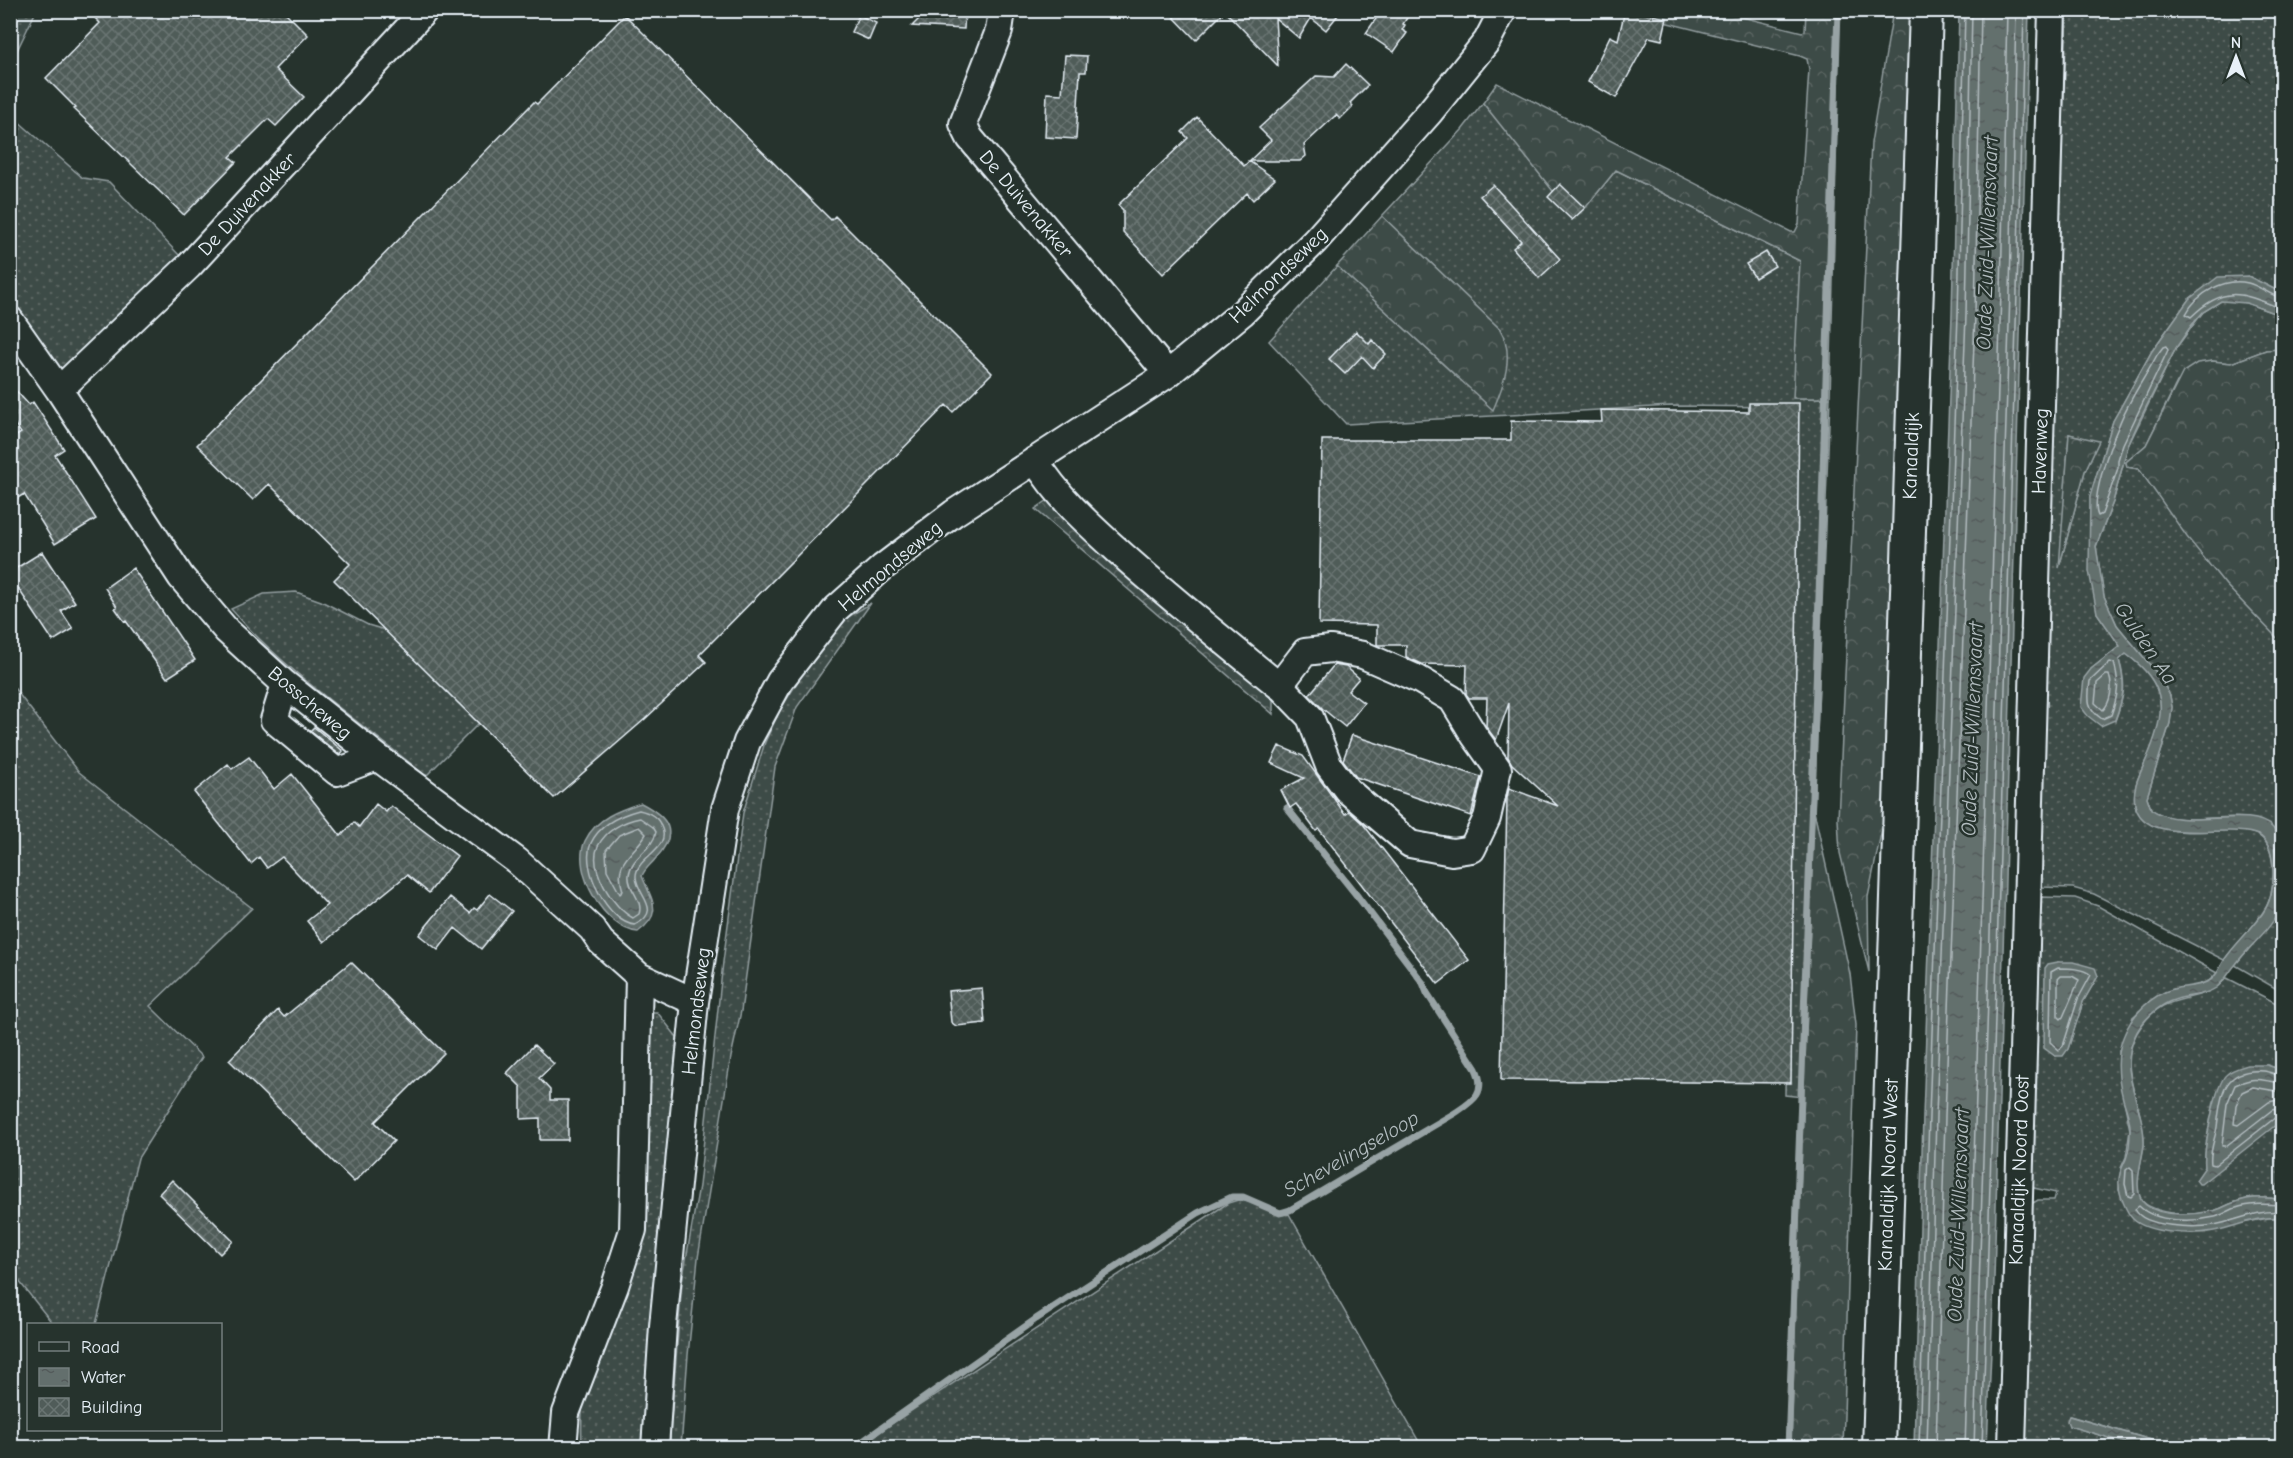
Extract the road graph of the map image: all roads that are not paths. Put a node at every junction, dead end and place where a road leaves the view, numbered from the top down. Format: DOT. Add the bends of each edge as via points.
graph roads {
  1 [pos="426,10"];
  2 [pos="1002,10"];
  3 [pos="1503,10"];
  4 [pos="1926,10"];
  5 [pos="2052,10"];
  6 [pos="10,320"];
  7 [pos="1168,374"];
  8 [pos="59,390"];
  9 [pos="1035,460"];
  10 [pos="285,684"];
  11 [pos="1279,686"];
  12 [pos="377,757"];
  13 [pos="2027,892"];
  14 [pos="1897,902"];
  15 [pos="639,976"];
  16 [pos="695,1002"];
  17 [pos="563,1448"];
  18 [pos="655,1448"];
  19 [pos="1879,1448"];
  20 [pos="2012,1448"];
  1 -- 8 [label="street, De Duivenakker" via="189,266"];
  2 -- 7 [label="street, De Duivenakker" via="999,31 963,123 970,138"];
  3 -- 7 [label="street, Helmondseweg" via="1487,41 1458,77 1315,241 1242,313"];
  4 -- 14 [label="main road, Kanaaldijk"];
  5 -- 13 [label="street, Havenweg"];
  6 -- 8 [label="street, Bosscheweg"];
  7 -- 9 [label="street, Helmondseweg"];
  8 -- 10 [label="street, Bosscheweg" via="181,577 227,631"];
  9 -- 11 [label="street" via="1073,510 1143,574"];
  9 -- 16 [label="street, Helmondseweg" via="954,513 883,567 836,609 780,681 747,742 724,809"];
  10 -- 12 [label="street, Bosscheweg"];
  10 -- 12 [label="street" via="274,720 315,755 337,772"];
  11 -- 11 [label="street" via="1310,717 1329,766 1347,790 1410,844 1452,852 1472,849 1487,818 1498,769 1452,699 1363,655 1331,649 1305,652"];
  12 -- 15 [label="street, Bosscheweg" via="517,861"];
  13 -- 20 [label="street, Kanaaldijk Noord Oost"];
  14 -- 19 [label="main road, Kanaaldijk Noord West"];
  15 -- 16 [label="street, Bosscheweg"];
  15 -- 17 [label="street" via="633,1230 566,1413"];
  16 -- 18 [label="street, Helmondseweg"];
}
